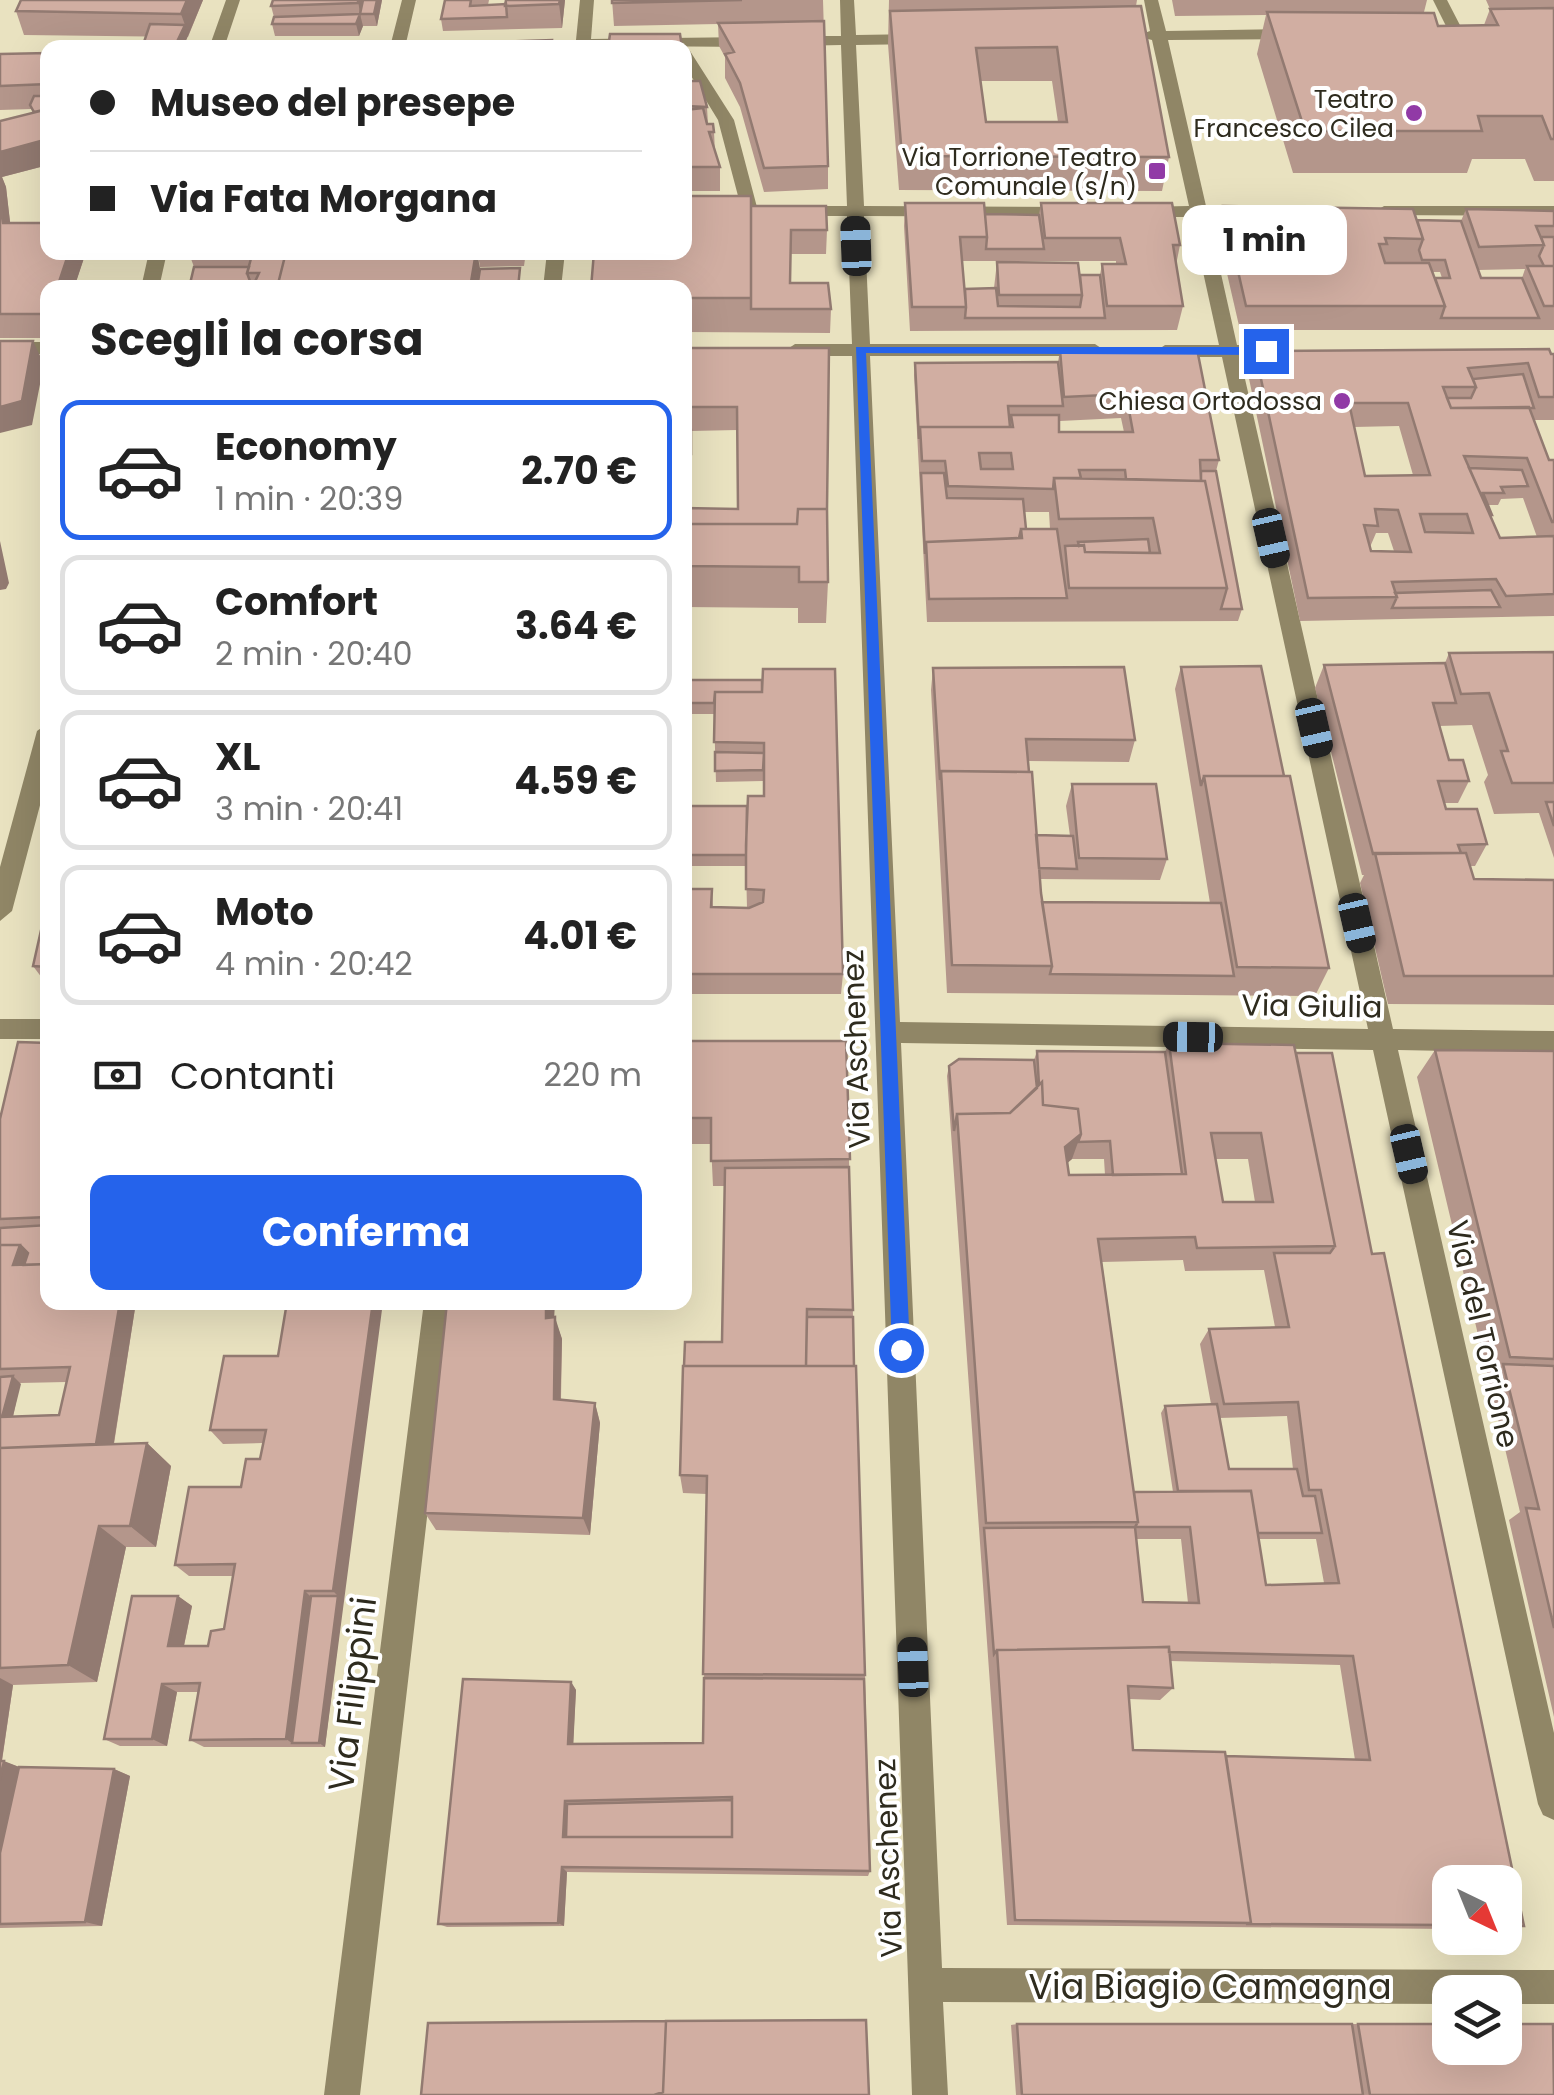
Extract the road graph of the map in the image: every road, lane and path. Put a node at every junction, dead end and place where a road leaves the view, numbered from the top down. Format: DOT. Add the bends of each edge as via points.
graph roads {
  1 [pos="234,0"];
  2 [pos="409,0"];
  3 [pos="587,0"];
  4 [pos="846,0"];
  5 [pos="1151,0"];
  6 [pos="1440,0"];
  7 [pos="1436,32"];
  8 [pos="1317,33"];
  9 [pos="1120,36"];
  10 [pos="1159,36"];
  11 [pos="945,39"];
  12 [pos="219,40"];
  13 [pos="399,40"];
  14 [pos="584,40"];
  15 [pos="848,40"];
  16 [pos="692,47"];
  17 [pos="692,66"];
  18 [pos="854,211"];
  19 [pos="1274,211"];
  20 [pos="1354,211"];
  21 [pos="1554,211"];
  22 [pos="1092,212"];
  23 [pos="1112,212"];
  24 [pos="1198,212"];
  25 [pos="0,348"];
  26 [pos="40,348"];
  27 [pos="782,350"];
  28 [pos="860,350"];
  29 [pos="1113,350"];
  30 [pos="1152,351"];
  31 [pos="1230,351"];
  32 [pos="1306,351"];
  33 [pos="40,761"];
  34 [pos="0,911"];
  35 [pos="40,1028"];
  36 [pos="0,1030"];
  37 [pos="888,1032"];
  38 [pos="1384,1040"];
  39 [pos="1554,1042"];
  40 [pos="437,1310"];
  41 [pos="1554,1804"];
  42 [pos="926,1985"];
  43 [pos="1554,1987"];
  44 [pos="342,2095"];
  45 [pos="930,2095"];
  1 -- 12 [label="street"];
  2 -- 13 [label="street"];
  3 -- 14 [label="street"];
  4 -- 15 [label="street, Via Aschenez"];
  5 -- 10 [label="street, Via del Torrione"];
  6 -- 7 [label="street" via="1463,31"];
  8 -- 10 [label="street"];
  9 -- 10 [label="street"];
  10 -- 24 [label="street, Via del Torrione"];
  11 -- 15 [label="street"];
  15 -- 16 [label="street"];
  15 -- 18 [label="street, Via Aschenez"];
  17 -- 18 [label="street" via="726,120 742,210"];
  18 -- 22 [label="street"];
  18 -- 28 [label="street, Via Aschenez"];
  19 -- 24 [label="street"];
  20 -- 21 [label="street"];
  23 -- 24 [label="street"];
  24 -- 31 [label="street, Via del Torrione"];
  25 -- 26 [label="street"];
  27 -- 28 [label="street"];
  28 -- 29 [label="street"];
  28 -- 37 [label="street, Via Aschenez"];
  30 -- 31 [label="street"];
  31 -- 32 [label="street"];
  31 -- 38 [label="street, Via del Torrione"];
  33 -- 34 [label="street"];
  35 -- 36 [label="street"];
  37 -- 38 [label="street, Via Giulia"];
  37 -- 42 [label="street, Via Aschenez"];
  38 -- 39 [label="street, Via Giulia"];
  38 -- 41 [label="street, Via del Torrione"];
  40 -- 44 [label="street, Via Filippini"];
  42 -- 43 [label="street, Via Biagio Camagna"];
  42 -- 45 [label="street, Via Aschenez"];
}
